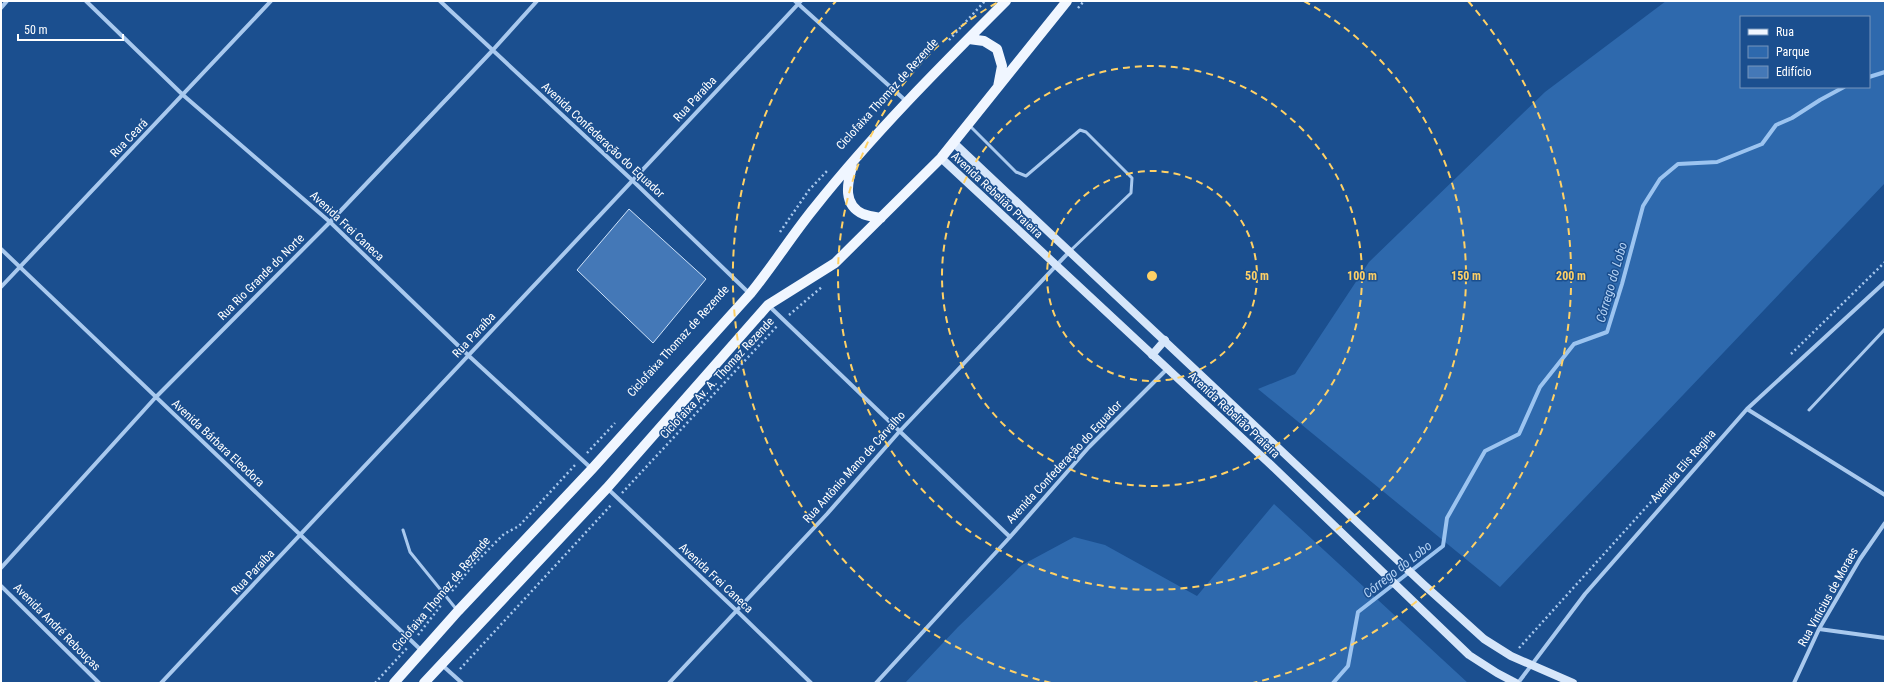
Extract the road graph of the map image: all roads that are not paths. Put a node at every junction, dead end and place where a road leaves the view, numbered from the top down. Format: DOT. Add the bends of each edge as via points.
graph roads {
  1 [pos="7,1"];
  2 [pos="86,1"];
  3 [pos="271,1"];
  4 [pos="440,1"];
  5 [pos="537,1"];
  6 [pos="1006,1"];
  7 [pos="1067,1"];
  8 [pos="798,2"];
  9 [pos="1,8"];
  10 [pos="969,39"];
  11 [pos="492,51"];
  12 [pos="997,89"];
  13 [pos="183,95"];
  14 [pos="907,102"];
  15 [pos="969,124"];
  16 [pos="954,143"];
  17 [pos="940,158"];
  18 [pos="853,164"];
  19 [pos="632,180"];
  20 [pos="881,218"];
  21 [pos="330,222"];
  22 [pos="1,249"];
  23 [pos="1070,251"];
  24 [pos="1056,266"];
  25 [pos="20,267"];
  26 [pos="1885,282"];
  27 [pos="1,287"];
  28 [pos="750,294"];
  29 [pos="768,305"];
  30 [pos="1885,329"];
  31 [pos="1165,340"];
  32 [pos="1152,355"];
  33 [pos="469,356"];
  34 [pos="1167,369"];
  35 [pos="155,398"];
  36 [pos="1747,409"];
  37 [pos="1808,410"];
  38 [pos="899,432"];
  39 [pos="592,469"];
  40 [pos="606,488"];
  41 [pos="1885,495"];
  42 [pos="1885,523"];
  43 [pos="403,530"];
  44 [pos="302,535"];
  45 [pos="1010,536"];
  46 [pos="1,568"];
  47 [pos="1,586"];
  48 [pos="458,611"];
  49 [pos="737,611"];
  50 [pos="1819,629"];
  51 [pos="1885,638"];
  52 [pos="422,651"];
  53 [pos="441,664"];
  54 [pos="1531,664"];
  55 [pos="100,683"];
  56 [pos="161,683"];
  57 [pos="394,683"];
  58 [pos="424,683"];
  59 [pos="462,683"];
  60 [pos="669,683"];
  61 [pos="811,683"];
  62 [pos="876,683"];
  63 [pos="1517,683"];
  64 [pos="1573,683"];
  65 [pos="1794,683"];
  1 -- 9 [label="street"];
  2 -- 13 [label="street, Avenida Frei Caneca"];
  3 -- 13 [label="street, Rua Ceará"];
  4 -- 11 [label="street, Avenida Confederação do Equador"];
  5 -- 11 [label="street, Rua Rio Grande do Norte"];
  6 -- 10 [label="main road"];
  7 -- 12 [label="main road"];
  8 -- 14 [label="street"];
  8 -- 19 [label="street, Rua Paraíba"];
  10 -- 12 [label="main road" via="984,41 997,49 1002,66"];
  10 -- 14 [label="main road"];
  11 -- 19 [label="street, Avenida Confederação do Equador"];
  11 -- 21 [label="street, Rua Rio Grande do Norte"];
  12 -- 15 [label="main road"];
  13 -- 21 [label="street, Avenida Frei Caneca"];
  13 -- 25 [label="street, Rua Ceará"];
  14 -- 18 [label="main road"];
  15 -- 16 [label="main road"];
  15 -- 23 [label="lane" via="972,130 1016,172 1026,176 1080,130 1086,132 1132,178 1131,193"];
  16 -- 17 [label="main road"];
  16 -- 23 [label="street, Avenida Rebelião Praieira"];
  17 -- 20 [label="main road"];
  17 -- 24 [label="street, Avenida Rebelião Praieira"];
  18 -- 20 [label="main road" via="847,189 848,198 862,214"];
  18 -- 28 [label="main road" via="814,207 770,271"];
  19 -- 28 [label="street, Avenida Confederação do Equador"];
  19 -- 33 [label="street, Rua Paraíba"];
  20 -- 29 [label="main road" via="834,263"];
  21 -- 33 [label="street, Avenida Frei Caneca"];
  21 -- 35 [label="street, Rua Rio Grande do Norte"];
  22 -- 25 [label="street, Avenida Bárbara Eleodora"];
  23 -- 24 [label="street, Rua Antônio Mano de Carvalho"];
  23 -- 31 [label="street, Avenida Rebelião Praieira"];
  24 -- 32 [label="street, Avenida Rebelião Praieira"];
  24 -- 38 [label="street, Rua Antônio Mano de Carvalho"];
  25 -- 27 [label="street, Rua Ceará"];
  25 -- 35 [label="street, Avenida Bárbara Eleodora"];
  26 -- 36 [label="street, Avenida Elis Regina"];
  28 -- 39 [label="main road"];
  29 -- 38 [label="street, Avenida Confederação do Equador"];
  29 -- 40 [label="main road"];
  30 -- 37 [label="lane"];
  31 -- 32 [label="street"];
  31 -- 54 [label="street, Avenida Rebelião Praieira" via="1484,639 1511,656"];
  32 -- 34 [label="street, Avenida Rebelião Praieira"];
  33 -- 39 [label="street, Avenida Frei Caneca"];
  33 -- 44 [label="street, Rua Paraíba"];
  34 -- 45 [label="street, Avenida Confederação do Equador" via="1089,447"];
  34 -- 63 [label="street, Avenida Rebelião Praieira" via="1469,655"];
  35 -- 44 [label="street, Avenida Bárbara Eleodora"];
  35 -- 46 [label="street, Rua Rio Grande do Norte"];
  36 -- 41 [label="street"];
  36 -- 54 [label="street, Avenida Elis Regina" via="1585,594"];
  38 -- 45 [label="street, Avenida Confederação do Equador"];
  38 -- 49 [label="street, Rua Antônio Mano de Carvalho"];
  39 -- 48 [label="main road"];
  40 -- 49 [label="street, Avenida Frei Caneca"];
  40 -- 53 [label="main road"];
  42 -- 50 [label="street, Rua Vinícius de Moraes" via="1860,558"];
  43 -- 48 [label="lane" via="410,552"];
  44 -- 52 [label="street, Avenida Bárbara Eleodora"];
  44 -- 56 [label="street, Rua Paraíba"];
  45 -- 62 [label="street"];
  47 -- 55 [label="street, Avenida André Rebouças"];
  48 -- 52 [label="main road"];
  49 -- 60 [label="street, Rua Antônio Mano de Carvalho"];
  49 -- 61 [label="street, Avenida Frei Caneca"];
  50 -- 51 [label="street"];
  50 -- 65 [label="street, Rua Vinícius de Moraes"];
  52 -- 57 [label="main road"];
  53 -- 58 [label="main road"];
  53 -- 59 [label="street"];
  54 -- 63 [label="street, Avenida Elis Regina"];
  54 -- 64 [label="street, Avenida Rebelião Praieira"];
}
